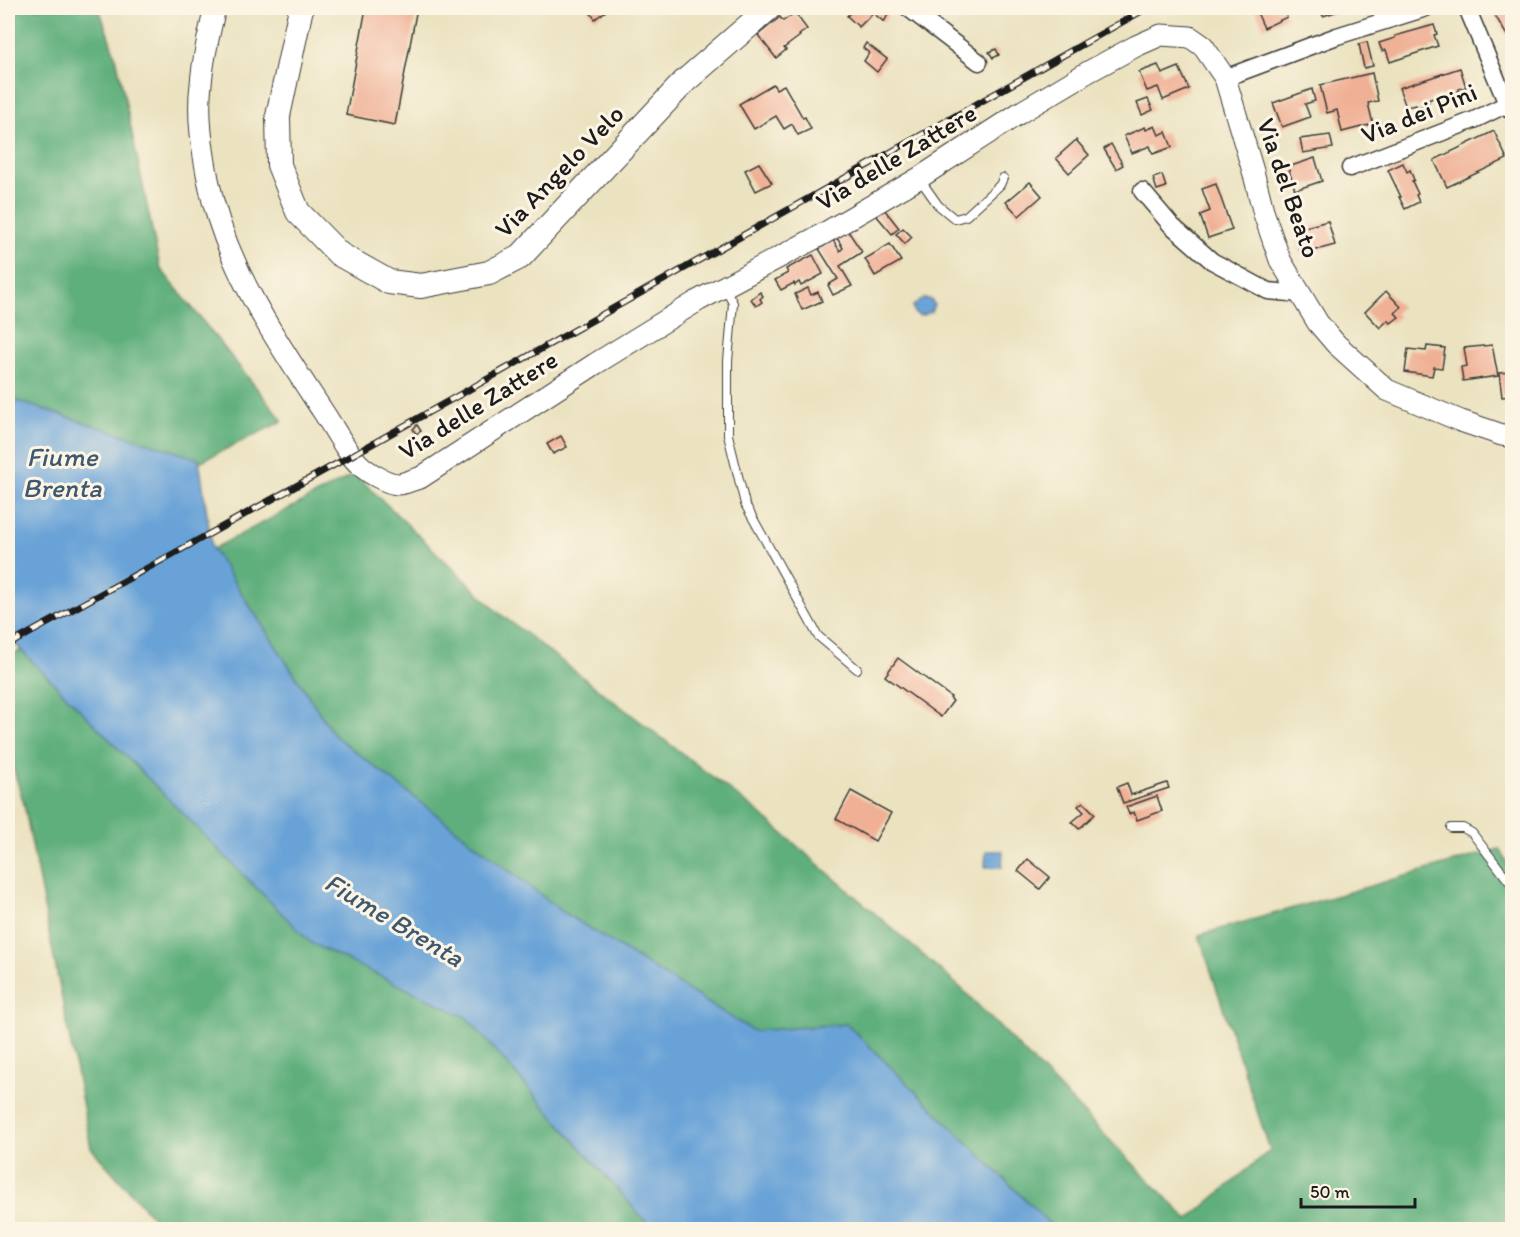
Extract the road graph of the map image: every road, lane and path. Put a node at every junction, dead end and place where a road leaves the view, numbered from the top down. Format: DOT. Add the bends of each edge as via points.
graph roads {
  1 [pos="215,8"];
  2 [pos="302,8"];
  3 [pos="769,8"];
  4 [pos="908,8"];
  5 [pos="1426,8"];
  6 [pos="1467,8"];
  7 [pos="979,62"];
  8 [pos="1225,78"];
  9 [pos="1510,108"];
  10 [pos="1021,112"];
  11 [pos="1350,168"];
  12 [pos="919,177"];
  13 [pos="1003,177"];
  14 [pos="1142,191"];
  15 [pos="724,286"];
  16 [pos="1301,294"];
  17 [pos="1512,437"];
  18 [pos="857,669"];
  19 [pos="1451,828"];
  20 [pos="1512,885"];
  1 -- 15 [label="street, Via delle Zattere" via="200,86 200,127 220,227 253,299 301,378 351,454 382,480 398,484 420,478"];
  2 -- 3 [label="main road, Via Angelo Velo" via="278,116 279,165 298,212 339,254 389,282 421,286 489,273 520,257 685,81"];
  4 -- 7 [label="street"];
  5 -- 8 [label="street"];
  6 -- 9 [label="street, Via dei Pini"];
  8 -- 10 [label="street, Via del Beato" via="1203,46 1190,37 1161,35 1136,45"];
  8 -- 16 [label="street, Via del Beato" via="1280,260"];
  9 -- 11 [label="street, Via dei Pini"];
  10 -- 12 [label="street, Via delle Zattere"];
  12 -- 13 [label="lane" via="938,206 955,219 966,216 1000,185"];
  12 -- 15 [label="street, Via delle Zattere"];
  14 -- 16 [label="street" via="1171,225 1212,261 1268,291"];
  15 -- 18 [label="lane" via="733,303 728,435 745,504 818,636"];
  16 -- 17 [label="street, Via del Beato" via="1336,344 1387,390 1461,422"];
  19 -- 20 [label="lane" via="1472,833"];
}
